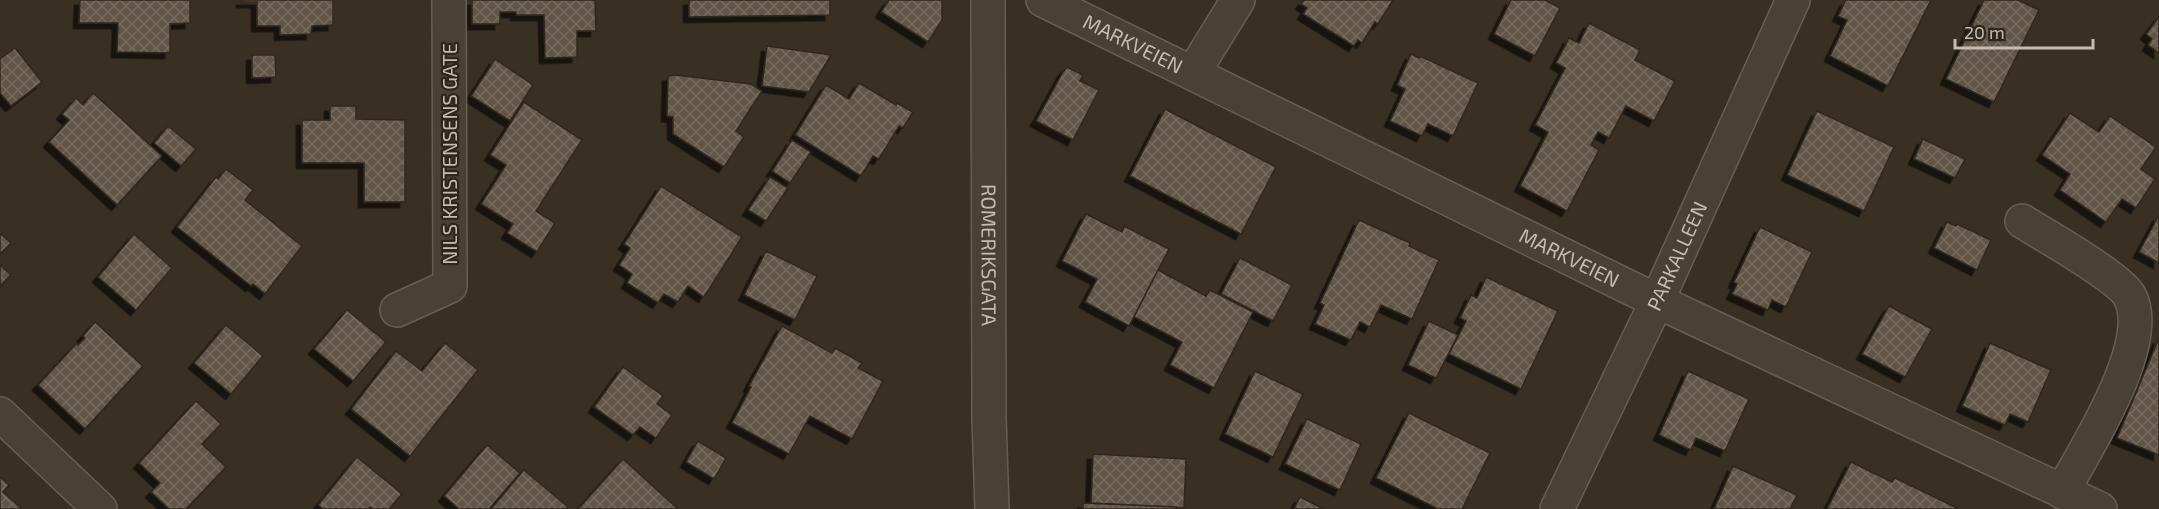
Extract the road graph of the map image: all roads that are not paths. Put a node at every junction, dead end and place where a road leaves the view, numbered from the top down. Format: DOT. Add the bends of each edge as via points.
graph roads {
  1 [pos="449,0"];
  2 [pos="988,0"];
  3 [pos="1043,0"];
  4 [pos="1238,0"];
  5 [pos="1793,0"];
  6 [pos="1193,73"];
  7 [pos="2022,221"];
  8 [pos="1657,301"];
  9 [pos="397,310"];
  10 [pos="0,414"];
  11 [pos="2062,492"];
  12 [pos="100,509"];
  13 [pos="992,509"];
  14 [pos="1557,509"];
  15 [pos="2100,509"];
  1 -- 9 [label="street, NILS KRISTENSENS GATE" via="450,286"];
  2 -- 13 [label="street, ROMERIKSGATA"];
  3 -- 6 [label="street, MARKVEIEN"];
  4 -- 6 [label="street"];
  5 -- 8 [label="street, PARKALLEEN"];
  6 -- 8 [label="street, MARKVEIEN"];
  7 -- 11 [label="street" via="2114,279 2130,297 2135,317 2134,336 2122,376"];
  8 -- 11 [label="street, MARKVEIEN"];
  8 -- 14 [label="street, PARKALLEEN"];
  10 -- 12 [label="street"];
  11 -- 15 [label="street, MARKVEIEN"];
}
